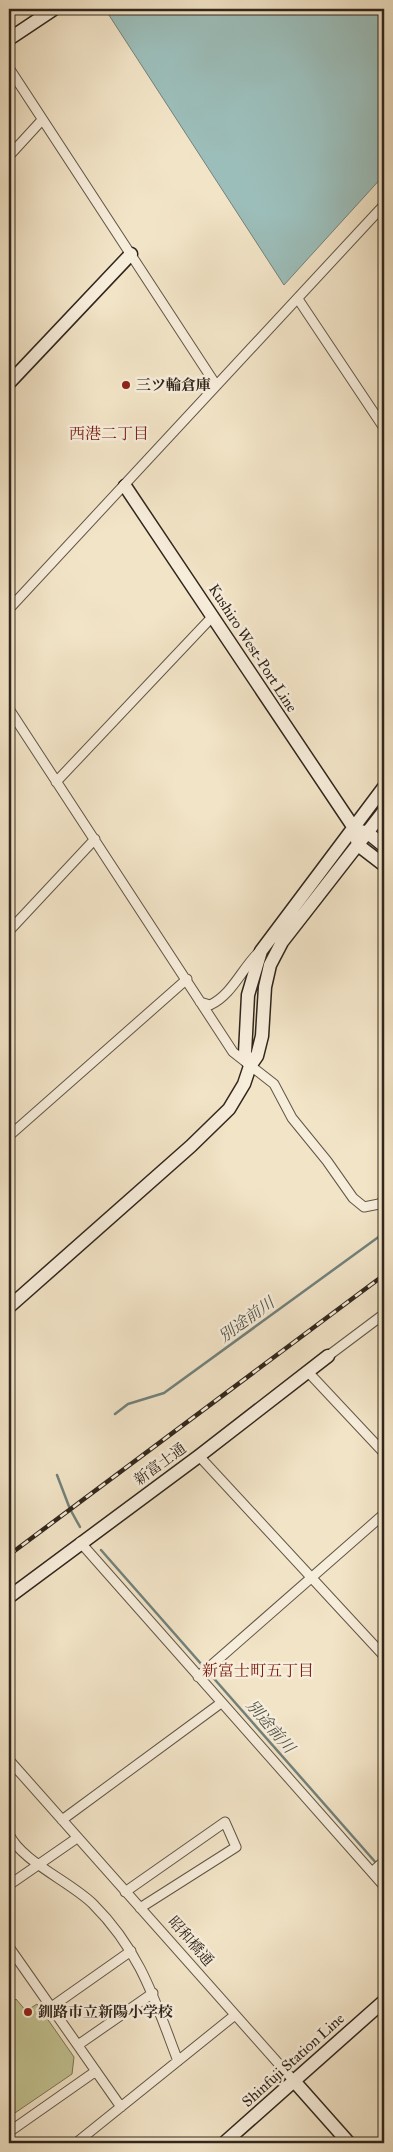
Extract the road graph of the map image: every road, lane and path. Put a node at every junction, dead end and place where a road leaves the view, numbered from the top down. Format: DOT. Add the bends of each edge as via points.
graph roads {
  1 [pos="54,9"];
  2 [pos="9,39"];
  3 [pos="9,68"];
  4 [pos="42,120"];
  5 [pos="9,156"];
  6 [pos="384,205"];
  7 [pos="132,254"];
  8 [pos="298,299"];
  9 [pos="9,383"];
  10 [pos="216,385"];
  11 [pos="384,428"];
  12 [pos="125,486"];
  13 [pos="9,609"];
  14 [pos="213,616"];
  15 [pos="9,709"];
  16 [pos="56,782"];
  17 [pos="384,787"];
  18 [pos="384,811"];
  19 [pos="354,828"];
  20 [pos="368,833"];
  21 [pos="95,839"];
  22 [pos="358,845"];
  23 [pos="384,846"];
  24 [pos="380,861"];
  25 [pos="384,872"];
  26 [pos="9,931"];
  27 [pos="261,951"];
  28 [pos="187,979"];
  29 [pos="200,1002"];
  30 [pos="250,1066"];
  31 [pos="9,1136"];
  32 [pos="384,1200"];
  33 [pos="9,1307"];
  34 [pos="384,1314"];
  35 [pos="328,1356"];
  36 [pos="309,1373"];
  37 [pos="384,1453"];
  38 [pos="199,1456"];
  39 [pos="384,1514"];
  40 [pos="80,1542"];
  41 [pos="312,1578"];
  42 [pos="9,1597"];
  43 [pos="384,1656"];
  44 [pos="198,1677"];
  45 [pos="221,1703"];
  46 [pos="9,1760"];
  47 [pos="62,1820"];
  48 [pos="9,1834"];
  49 [pos="77,1838"];
  50 [pos="384,1861"];
  51 [pos="39,1864"];
  52 [pos="372,1872"];
  53 [pos="9,1885"];
  54 [pos="384,1886"];
  55 [pos="126,1892"];
  56 [pos="140,1908"];
  57 [pos="9,1948"];
  58 [pos="131,1952"];
  59 [pos="152,1994"];
  60 [pos="384,2001"];
  61 [pos="50,2008"];
  62 [pos="234,2016"];
  63 [pos="78,2045"];
  64 [pos="178,2061"];
  65 [pos="96,2071"];
  66 [pos="294,2082"];
  67 [pos="121,2106"];
  68 [pos="9,2132"];
  69 [pos="76,2143"];
  70 [pos="224,2143"];
  71 [pos="349,2143"];
  1 -- 2 [label="street"];
  3 -- 4 [label="street"];
  4 -- 5 [label="street"];
  4 -- 7 [label="street"];
  6 -- 8 [label="street"];
  7 -- 9 [label="street"];
  7 -- 10 [label="street"];
  8 -- 10 [label="street"];
  8 -- 11 [label="street"];
  10 -- 12 [label="street"];
  12 -- 13 [label="street"];
  12 -- 14 [label="street, Kushiro West-Port Line"];
  14 -- 16 [label="street"];
  14 -- 19 [label="street, Kushiro West-Port Line"];
  15 -- 16 [label="street"];
  16 -- 21 [label="street"];
  17 -- 19 [label="street"];
  18 -- 20 [label="street"];
  19 -- 20 [label="street"];
  19 -- 22 [label="street, Kushiro West-Port Line"];
  19 -- 27 [label="street"];
  20 -- 22 [label="street"];
  20 -- 23 [label="street"];
  21 -- 26 [label="street"];
  21 -- 28 [label="street"];
  22 -- 24 [label="street"];
  22 -- 30 [label="street" via="282,942 270,965 262,1008 262,1036 257,1056"];
  24 -- 25 [label="street"];
  27 -- 29 [label="street" via="221,1000 210,1005"];
  27 -- 30 [label="street" via="248,995 245,1053"];
  28 -- 29 [label="street"];
  28 -- 31 [label="street"];
  29 -- 30 [label="street" via="233,1052"];
  30 -- 32 [label="street" via="274,1084 292,1118 353,1198 364,1207"];
  30 -- 33 [label="street" via="235,1101 216,1124"];
  34 -- 35 [label="street"];
  35 -- 36 [label="street, 新富士通"];
  36 -- 37 [label="street"];
  36 -- 38 [label="street, 新富士通"];
  38 -- 40 [label="street, 新富士通"];
  38 -- 41 [label="street"];
  39 -- 41 [label="street"];
  40 -- 42 [label="street, 新富士通"];
  40 -- 44 [label="street"];
  41 -- 43 [label="street"];
  41 -- 44 [label="street"];
  44 -- 45 [label="street"];
  45 -- 47 [label="street"];
  45 -- 52 [label="street"];
  46 -- 47 [label="street, 昭和橋通"];
  47 -- 49 [label="street, 昭和橋通"];
  48 -- 51 [label="street" via="15,1847"];
  49 -- 51 [label="street"];
  49 -- 55 [label="street, 昭和橋通"];
  50 -- 52 [label="street"];
  51 -- 53 [label="street"];
  51 -- 58 [label="street" via="93,1904"];
  52 -- 54 [label="street"];
  55 -- 56 [label="street, 昭和橋通"];
  55 -- 56 [label="street" via="225,1822 236,1847"];
  56 -- 62 [label="street, 昭和橋通"];
  57 -- 61 [label="street"];
  58 -- 59 [label="street" via="144,1972"];
  58 -- 61 [label="street"];
  59 -- 63 [label="street"];
  59 -- 64 [label="street"];
  60 -- 66 [label="street, Shinfuji Station Line"];
  61 -- 63 [label="street"];
  62 -- 64 [label="street"];
  62 -- 66 [label="street, 昭和橋通"];
  63 -- 65 [label="street"];
  64 -- 67 [label="street"];
  65 -- 67 [label="street"];
  65 -- 68 [label="street"];
  66 -- 70 [label="street, Shinfuji Station Line"];
  66 -- 71 [label="street, 昭和橋通"];
  67 -- 69 [label="street"];
}
